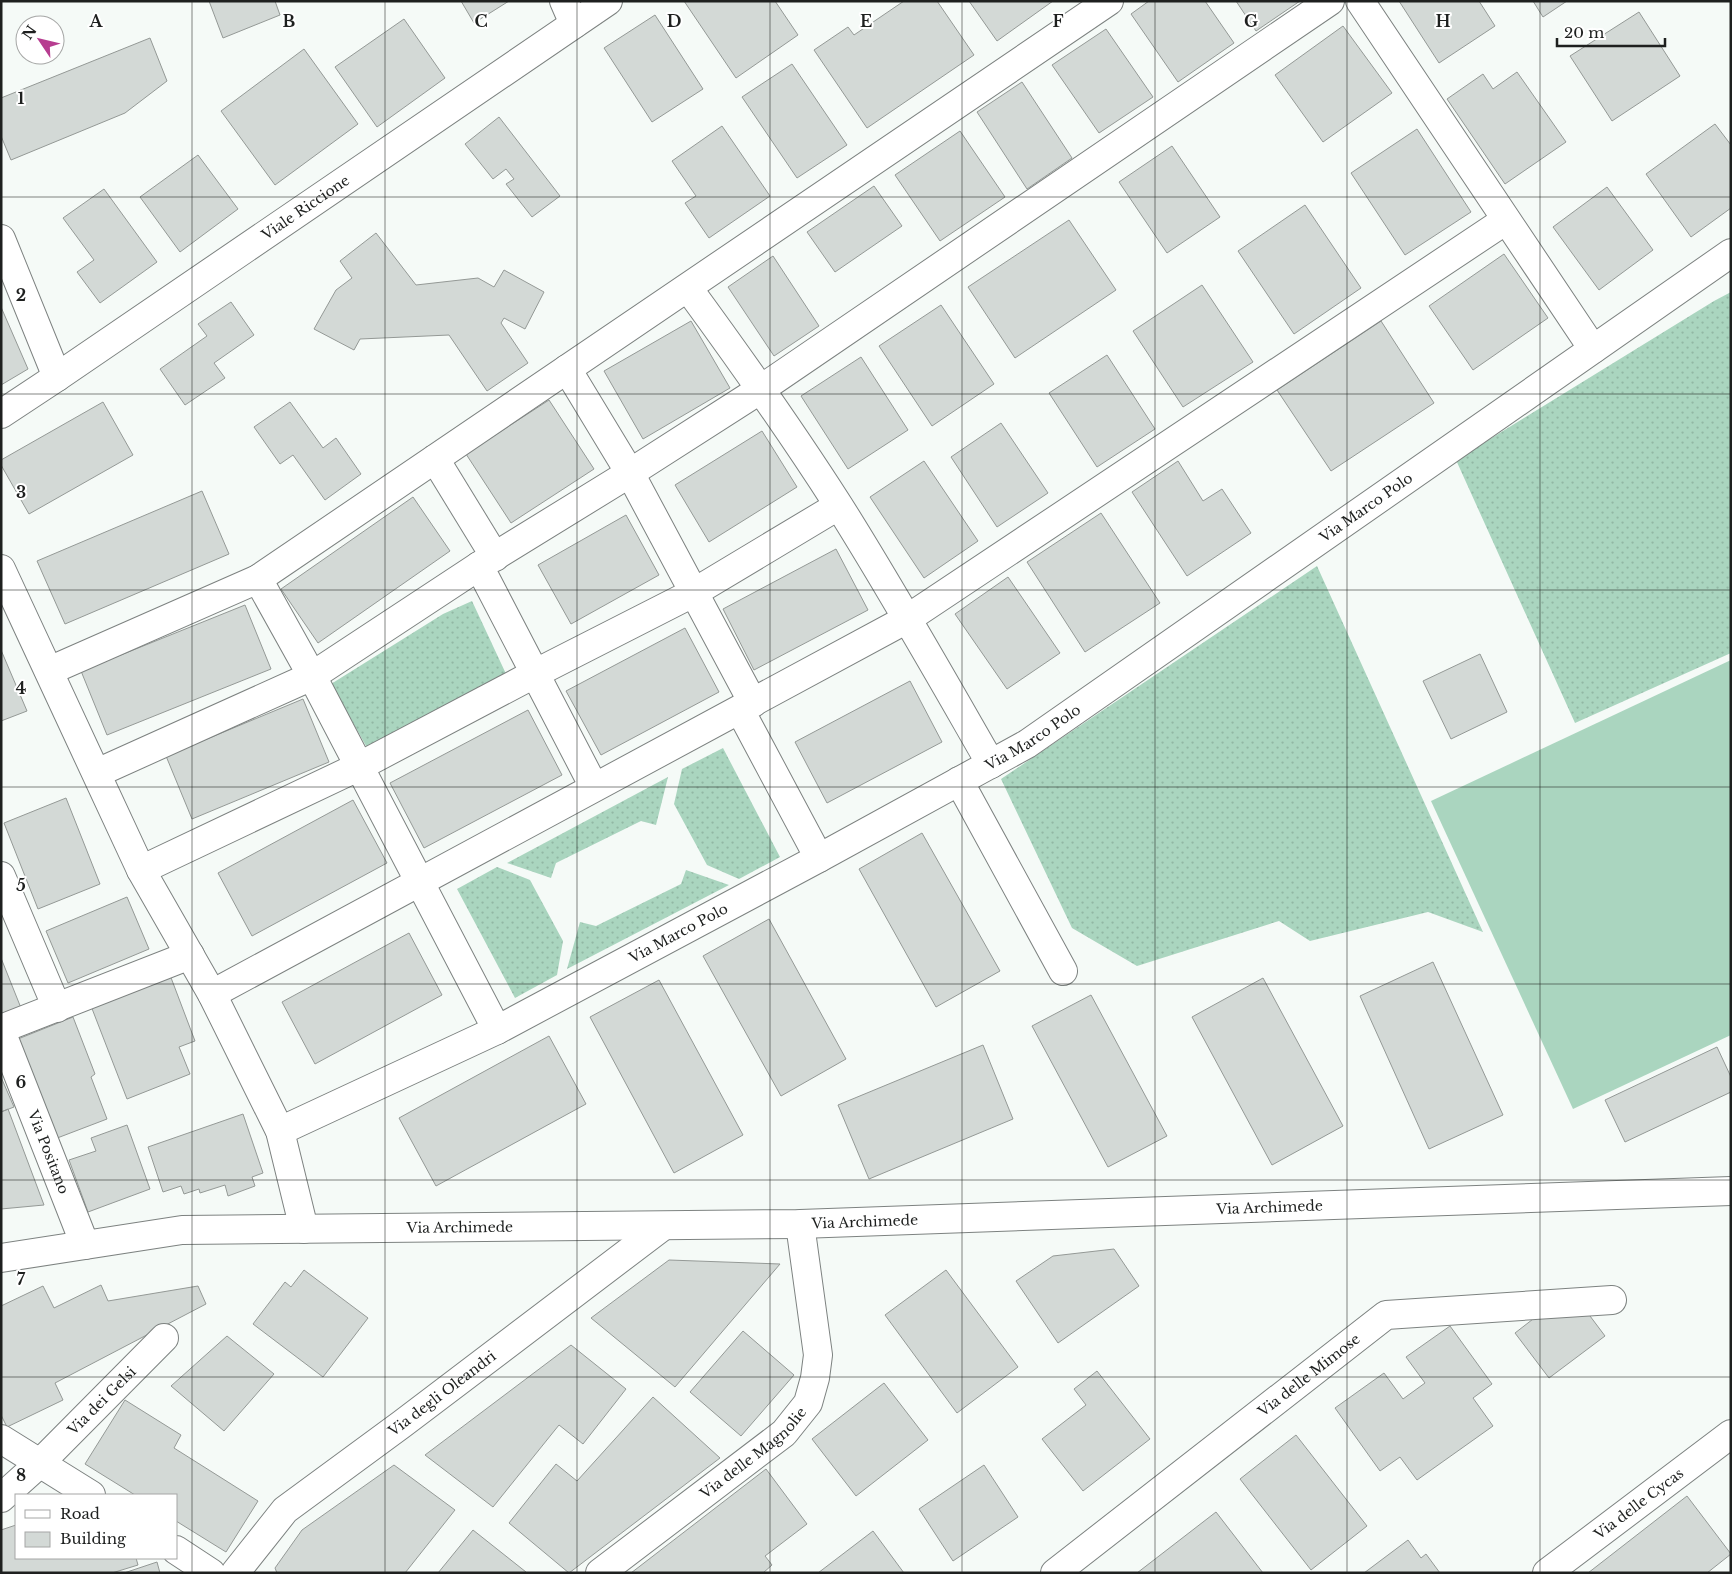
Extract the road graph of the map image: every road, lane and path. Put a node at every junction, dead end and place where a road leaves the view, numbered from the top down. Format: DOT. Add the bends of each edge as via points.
graph roads {
  1 [pos="608,1"];
  2 [pos="1109,1"];
  3 [pos="1330,1"];
  4 [pos="1360,1"];
  5 [pos="569,13"];
  6 [pos="1506,220"];
  7 [pos="1,239"];
  8 [pos="1731,254"];
  9 [pos="688,288"];
  10 [pos="1593,349"];
  11 [pos="567,369"];
  12 [pos="57,377"];
  13 [pos="761,389"];
  14 [pos="1,414"];
  15 [pos="435,458"];
  16 [pos="630,473"];
  17 [pos="838,506"];
  18 [pos="487,561"];
  19 [pos="1,569"];
  20 [pos="258,579"];
  21 [pos="693,593"];
  22 [pos="907,619"];
  23 [pos="49,671"];
  24 [pos="536,673"];
  25 [pos="312,676"];
  26 [pos="746,706"];
  27 [pos="991,764"];
  28 [pos="360,766"];
  29 [pos="97,773"];
  30 [pos="959,781"];
  31 [pos="594,787"];
  32 [pos="819,858"];
  33 [pos="141,870"];
  34 [pos="1,876"];
  35 [pos="420,883"];
  36 [pos="190,955"];
  37 [pos="1063,972"];
  38 [pos="212,994"];
  39 [pos="57,1008"];
  40 [pos="1,1030"];
  41 [pos="497,1030"];
  42 [pos="280,1131"];
  43 [pos="1731,1191"];
  44 [pos="800,1224"];
  45 [pos="663,1226"];
  46 [pos="304,1228"];
  47 [pos="85,1245"];
  48 [pos="1,1258"];
  49 [pos="1612,1300"];
  50 [pos="164,1338"];
  51 [pos="1731,1434"];
  52 [pos="1,1439"];
  53 [pos="40,1463"];
  54 [pos="89,1494"];
  55 [pos="1,1498"];
  56 [pos="178,1551"];
  57 [pos="211,1573"];
  58 [pos="236,1573"];
  59 [pos="600,1573"];
  60 [pos="1055,1573"];
  61 [pos="1547,1573"];
  1 -- 5 [label="street, Viale Riccione"];
  2 -- 9 [label="street"];
  3 -- 13 [label="street"];
  4 -- 6 [label="street"];
  5 -- 12 [label="street, Viale Riccione"];
  6 -- 10 [label="street"];
  6 -- 22 [label="street"];
  7 -- 12 [label="street"];
  8 -- 10 [label="street, Via Marco Polo"];
  9 -- 11 [label="street"];
  9 -- 13 [label="street"];
  10 -- 27 [label="street, Via Marco Polo" via="1026,744"];
  11 -- 15 [label="street"];
  11 -- 16 [label="street"];
  12 -- 14 [label="street, Viale Riccione"];
  13 -- 16 [label="street"];
  13 -- 17 [label="street"];
  15 -- 18 [label="street"];
  15 -- 20 [label="street"];
  16 -- 18 [label="street"];
  16 -- 21 [label="street"];
  17 -- 21 [label="street"];
  17 -- 22 [label="street"];
  18 -- 24 [label="street"];
  18 -- 25 [label="street"];
  19 -- 23 [label="street"];
  20 -- 23 [label="street"];
  20 -- 25 [label="street"];
  21 -- 24 [label="street"];
  21 -- 26 [label="street"];
  22 -- 26 [label="street"];
  22 -- 27 [label="street"];
  23 -- 29 [label="street"];
  24 -- 28 [label="street"];
  24 -- 31 [label="street"];
  25 -- 28 [label="street"];
  25 -- 29 [label="street"];
  26 -- 31 [label="street"];
  26 -- 32 [label="street"];
  27 -- 30 [label="street, Via Marco Polo"];
  28 -- 33 [label="street"];
  28 -- 35 [label="street"];
  29 -- 33 [label="street"];
  30 -- 32 [label="street, Via Marco Polo"];
  30 -- 37 [label="street"];
  31 -- 35 [label="street"];
  32 -- 41 [label="street, Via Marco Polo"];
  33 -- 36 [label="street"];
  34 -- 39 [label="street"];
  35 -- 38 [label="street"];
  35 -- 41 [label="street"];
  36 -- 38 [label="street"];
  36 -- 39 [label="street"];
  38 -- 42 [label="street"];
  39 -- 40 [label="street"];
  40 -- 47 [label="street, Via Positano"];
  41 -- 42 [label="street, Via Marco Polo"];
  42 -- 46 [label="street"];
  43 -- 44 [label="street, Via Archimede"];
  44 -- 45 [label="street, Via Archimede"];
  44 -- 59 [label="street, Via delle Magnolie" via="818,1356 808,1403 784,1432"];
  45 -- 46 [label="street, Via Archimede"];
  45 -- 58 [label="street, Via degli Oleandri" via="285,1510"];
  46 -- 47 [label="street, Via Archimede" via="182,1230"];
  47 -- 48 [label="street, Via Archimede"];
  49 -- 60 [label="street, Via delle Mimose" via="1386,1316"];
  50 -- 53 [label="street, Via dei Gelsi"];
  51 -- 61 [label="street, Via delle Cycas"];
  52 -- 53 [label="street"];
  53 -- 54 [label="street"];
  53 -- 55 [label="street, Via dei Gelsi"];
  56 -- 57 [label="street"];
}
